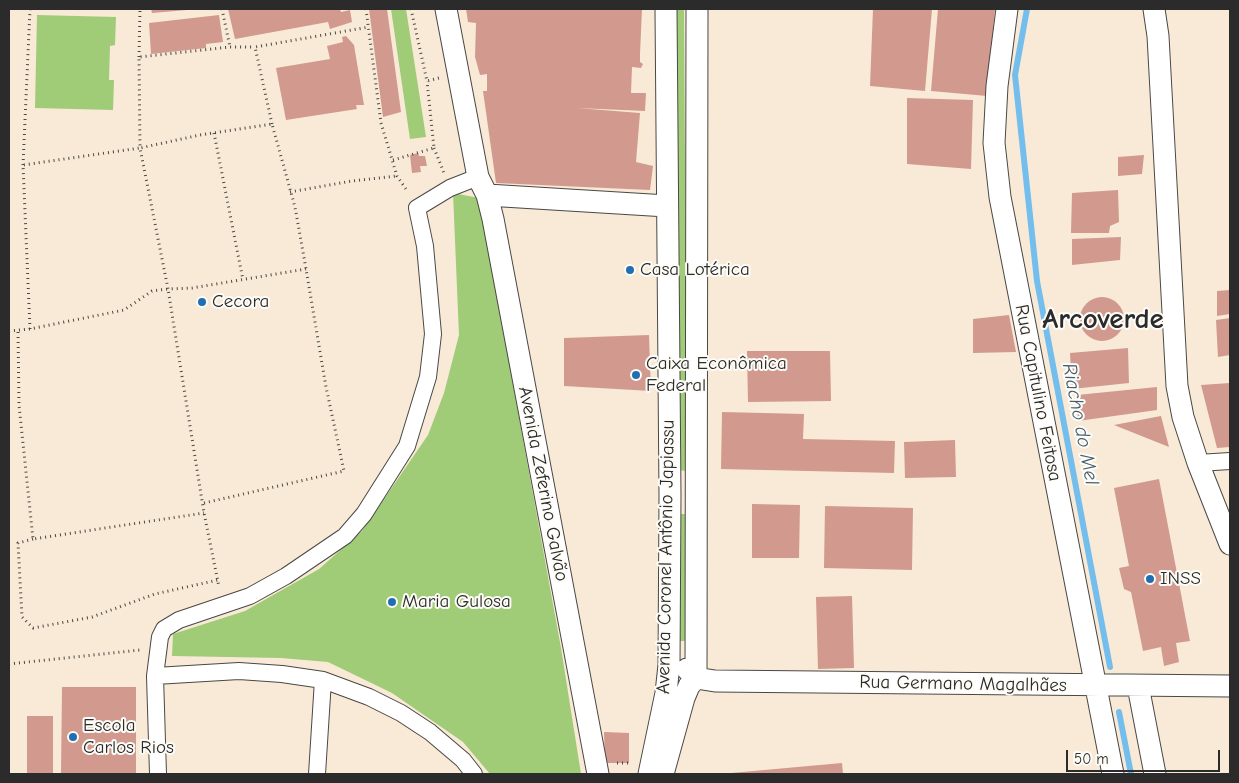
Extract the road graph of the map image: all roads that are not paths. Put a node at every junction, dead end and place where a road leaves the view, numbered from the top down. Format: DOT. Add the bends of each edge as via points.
graph roads {
  1 [pos="446,9"];
  2 [pos="666,9"];
  3 [pos="697,9"];
  4 [pos="1007,9"];
  5 [pos="1154,9"];
  6 [pos="482,186"];
  7 [pos="667,206"];
  8 [pos="1230,461"];
  9 [pos="1198,463"];
  10 [pos="670,496"];
  11 [pos="697,496"];
  12 [pos="1230,544"];
  13 [pos="669,636"];
  14 [pos="155,676"];
  15 [pos="696,678"];
  16 [pos="323,680"];
  17 [pos="1096,686"];
  18 [pos="1138,686"];
  19 [pos="1230,686"];
  20 [pos="462,767"];
  21 [pos="597,769"];
  22 [pos="655,771"];
  23 [pos="158,774"];
  24 [pos="317,774"];
  25 [pos="474,774"];
  26 [pos="1113,774"];
  27 [pos="1155,774"];
  1 -- 6 [label="street, Avenida Zeferino Galvão"];
  2 -- 7 [label="street, Avenida Coronel Antônio Japiassu"];
  3 -- 11 [label="street, Avenida Coronel Antônio Japiassu"];
  4 -- 17 [label="street, Rua Capitulino Feitosa" via="997,86 994,143 1000,197"];
  5 -- 9 [label="street" via="1177,386"];
  6 -- 7 [label="street"];
  6 -- 14 [label="street" via="450,188 417,208 426,246 434,334 428,378 407,446 364,514 345,536 286,576 250,596 179,620 164,629"];
  6 -- 21 [label="street, Avenida Zeferino Galvão" via="495,228"];
  7 -- 10 [label="street, Avenida Coronel Antônio Japiassu"];
  8 -- 9 [label="street"];
  9 -- 12 [label="street"];
  10 -- 11 [label="street"];
  10 -- 13 [label="street, Avenida Coronel Antônio Japiassu"];
  11 -- 15 [label="street, Avenida Coronel Antônio Japiassu"];
  13 -- 15 [label="street" via="677,657"];
  13 -- 22 [label="street, Avenida Coronel Antônio Japiassu" via="666,694"];
  14 -- 16 [label="street" via="239,671"];
  14 -- 23 [label="street"];
  15 -- 17 [label="street, Rua Germano Magalhães" via="715,681"];
  15 -- 22 [label="street" via="689,686"];
  16 -- 20 [label="street" via="401,713 430,732"];
  16 -- 24 [label="street"];
  17 -- 18 [label="street, Rua Germano Magalhães"];
  17 -- 26 [label="street, Rua Capitulino Feitosa"];
  18 -- 19 [label="street, Rua Germano Magalhães"];
  18 -- 27 [label="street"];
  20 -- 25 [label="street"];
}
